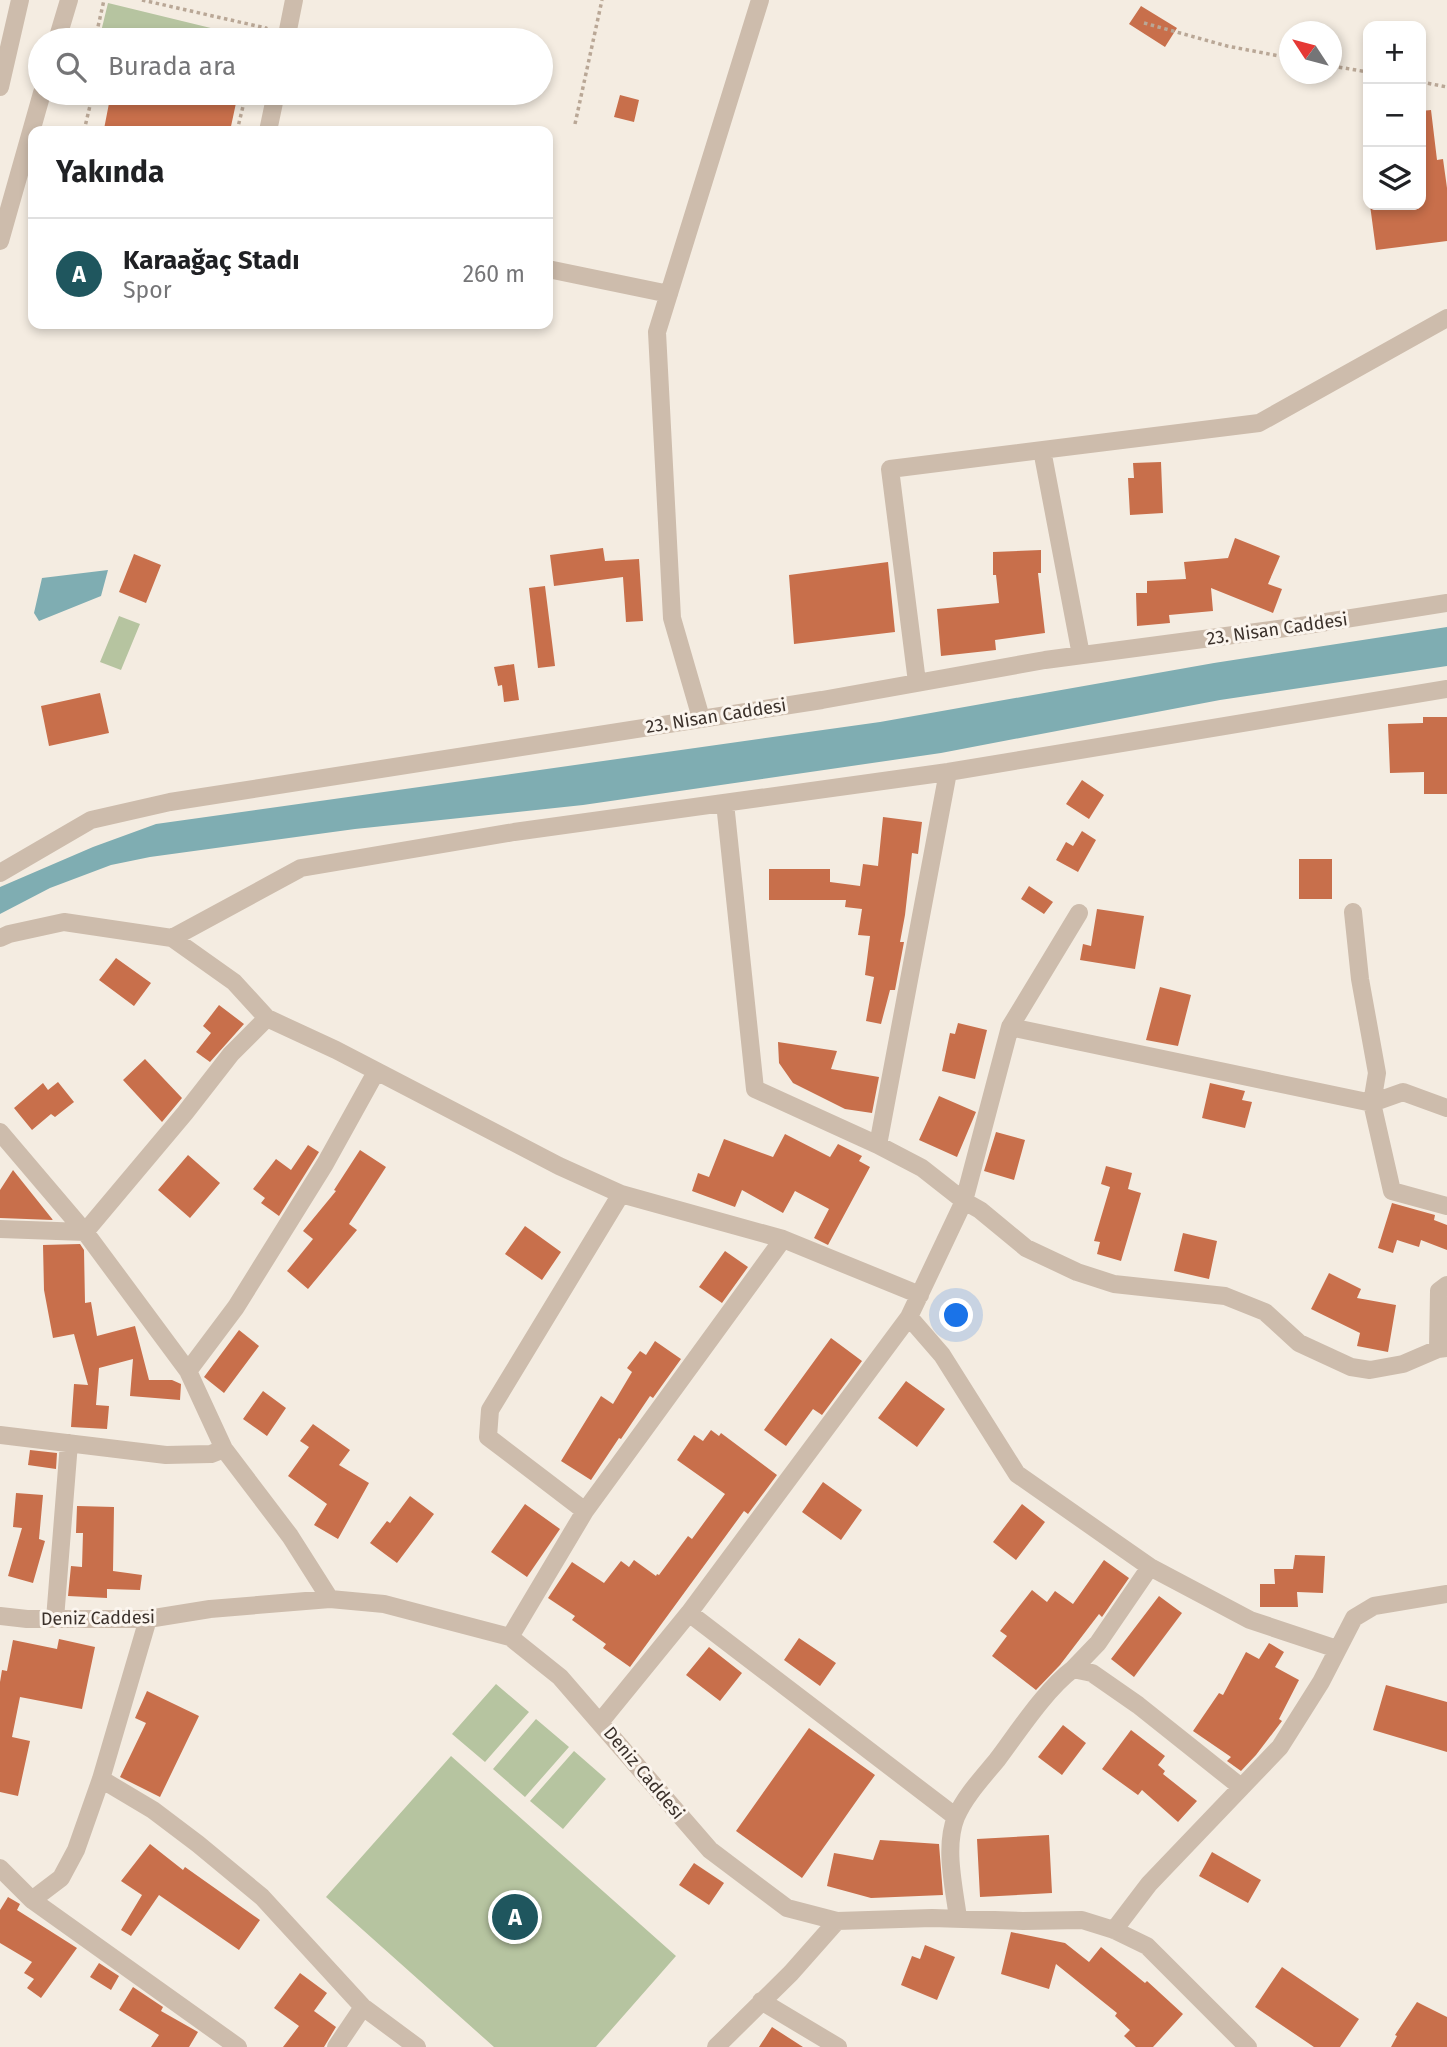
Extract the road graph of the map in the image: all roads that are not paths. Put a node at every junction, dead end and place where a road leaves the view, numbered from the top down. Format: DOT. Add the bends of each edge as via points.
graph roads {
  1 [pos="20,0"];
  2 [pos="69,0"];
  3 [pos="294,0"];
  4 [pos="760,0"];
  5 [pos="61,28"];
  6 [pos="288,28"];
  7 [pos="0,87"];
  8 [pos="39,105"];
  9 [pos="273,105"];
  10 [pos="33,126"];
  11 [pos="269,126"];
  12 [pos="28,142"];
  13 [pos="0,241"];
  14 [pos="553,270"];
  15 [pos="669,294"];
  16 [pos="1447,318"];
  17 [pos="1042,450"];
  18 [pos="1447,603"];
  19 [pos="1081,655"];
  20 [pos="918,682"];
  21 [pos="1447,689"];
  22 [pos="701,718"];
  23 [pos="948,772"];
  24 [pos="725,803"];
  25 [pos="0,873"];
  26 [pos="1353,912"];
  27 [pos="1079,913"];
  28 [pos="0,938"];
  29 [pos="172,938"];
  30 [pos="267,1018"];
  31 [pos="1010,1027"];
  32 [pos="376,1072"];
  33 [pos="1372,1103"];
  34 [pos="1447,1108"];
  35 [pos="0,1132"];
  36 [pos="878,1145"];
  37 [pos="621,1194"];
  38 [pos="964,1201"];
  39 [pos="1447,1206"];
  40 [pos="0,1229"];
  41 [pos="85,1232"];
  42 [pos="783,1239"];
  43 [pos="1447,1285"];
  44 [pos="920,1295"];
  45 [pos="909,1317"];
  46 [pos="1443,1348"];
  47 [pos="188,1371"];
  48 [pos="0,1435"];
  49 [pos="69,1443"];
  50 [pos="224,1449"];
  51 [pos="585,1511"];
  52 [pos="1150,1567"];
  53 [pos="1447,1594"];
  54 [pos="330,1600"];
  55 [pos="689,1613"];
  56 [pos="0,1616"];
  57 [pos="55,1619"];
  58 [pos="148,1619"];
  59 [pos="510,1637"];
  60 [pos="1337,1649"];
  61 [pos="1073,1669"];
  62 [pos="601,1721"];
  63 [pos="101,1779"];
  64 [pos="1241,1787"];
  65 [pos="956,1817"];
  66 [pos="0,1868"];
  67 [pos="32,1900"];
  68 [pos="958,1918"];
  69 [pos="836,1921"];
  70 [pos="1114,1930"];
  71 [pos="761,2001"];
  72 [pos="363,2007"];
  73 [pos="213,2030"];
  74 [pos="205,2047"];
  75 [pos="238,2047"];
  76 [pos="336,2047"];
  77 [pos="418,2047"];
  78 [pos="716,2047"];
  79 [pos="838,2047"];
  80 [pos="1248,2047"];
  1 -- 7 [label="street"];
  2 -- 5 [label="street"];
  3 -- 6 [label="street"];
  4 -- 15 [label="street"];
  8 -- 10 [label="street"];
  9 -- 11 [label="street"];
  12 -- 13 [label="street"];
  14 -- 15 [label="street"];
  15 -- 22 [label="street" via="657,332 672,618"];
  16 -- 17 [label="street" via="1259,423"];
  17 -- 19 [label="street"];
  17 -- 20 [label="street" via="890,469"];
  18 -- 19 [label="street, 23. Nisan Caddesi"];
  19 -- 20 [label="street, 23. Nisan Caddesi"];
  20 -- 22 [label="street, 23. Nisan Caddesi"];
  21 -- 23 [label="street"];
  22 -- 25 [label="street, 23. Nisan Caddesi" via="170,802 91,820"];
  23 -- 24 [label="street"];
  23 -- 36 [label="street"];
  24 -- 29 [label="street" via="302,868"];
  24 -- 36 [label="street" via="755,1089"];
  26 -- 33 [label="street" via="1377,1073"];
  27 -- 31 [label="street"];
  28 -- 29 [label="street" via="64,922"];
  29 -- 30 [label="street" via="234,982"];
  30 -- 32 [label="street"];
  30 -- 41 [label="street" via="231,1054"];
  31 -- 33 [label="street"];
  31 -- 38 [label="street"];
  32 -- 37 [label="street"];
  32 -- 47 [label="street" via="236,1307"];
  33 -- 34 [label="street" via="1403,1092"];
  33 -- 39 [label="street" via="1392,1191"];
  35 -- 41 [label="street"];
  36 -- 38 [label="street" via="922,1167"];
  37 -- 42 [label="street"];
  37 -- 51 [label="street" via="490,1410 488,1437"];
  38 -- 44 [label="street"];
  38 -- 46 [label="street" via="1026,1248 1077,1272 1114,1284 1225,1296 1265,1312 1299,1343 1351,1367 1370,1370 1403,1364"];
  40 -- 41 [label="street"];
  41 -- 47 [label="street"];
  42 -- 44 [label="street"];
  42 -- 51 [label="street"];
  43 -- 46 [label="street" via="1439,1291"];
  44 -- 45 [label="street"];
  45 -- 52 [label="street" via="942,1354 1017,1475"];
  45 -- 55 [label="street"];
  47 -- 50 [label="street"];
  48 -- 49 [label="street"];
  49 -- 50 [label="street" via="166,1455 211,1454"];
  49 -- 57 [label="street"];
  50 -- 54 [label="street" via="290,1536"];
  51 -- 59 [label="street"];
  52 -- 60 [label="street" via="1250,1620"];
  52 -- 61 [label="street" via="1098,1643"];
  53 -- 60 [label="street" via="1374,1606 1354,1618"];
  54 -- 58 [label="street, Deniz Caddesi" via="210,1609"];
  54 -- 59 [label="street, Deniz Caddesi" via="384,1604"];
  55 -- 62 [label="street"];
  55 -- 65 [label="street"];
  56 -- 57 [label="street, Deniz Caddesi"];
  57 -- 58 [label="street, Deniz Caddesi"];
  58 -- 63 [label="street"];
  59 -- 62 [label="street, Deniz Caddesi" via="560,1677"];
  60 -- 64 [label="street" via="1280,1747"];
  61 -- 64 [label="street" via="1092,1673 1120,1692"];
  61 -- 65 [label="street" via="1063,1676"];
  62 -- 69 [label="street, Deniz Caddesi" via="710,1850 787,1908"];
  63 -- 67 [label="street" via="61,1878"];
  63 -- 72 [label="street" via="171,1824 261,1897"];
  64 -- 70 [label="street" via="1149,1884"];
  65 -- 68 [label="street" via="951,1836"];
  66 -- 67 [label="street"];
  67 -- 73 [label="street"];
  68 -- 69 [label="street, Deniz Caddesi"];
  68 -- 70 [label="street, Deniz Caddesi" via="1082,1920"];
  69 -- 71 [label="street"];
  70 -- 80 [label="street, Deniz Caddesi" via="1147,1946"];
  71 -- 78 [label="street"];
  71 -- 79 [label="street"];
  72 -- 76 [label="street"];
  72 -- 77 [label="street"];
  73 -- 74 [label="street"];
  73 -- 75 [label="street"];
}
